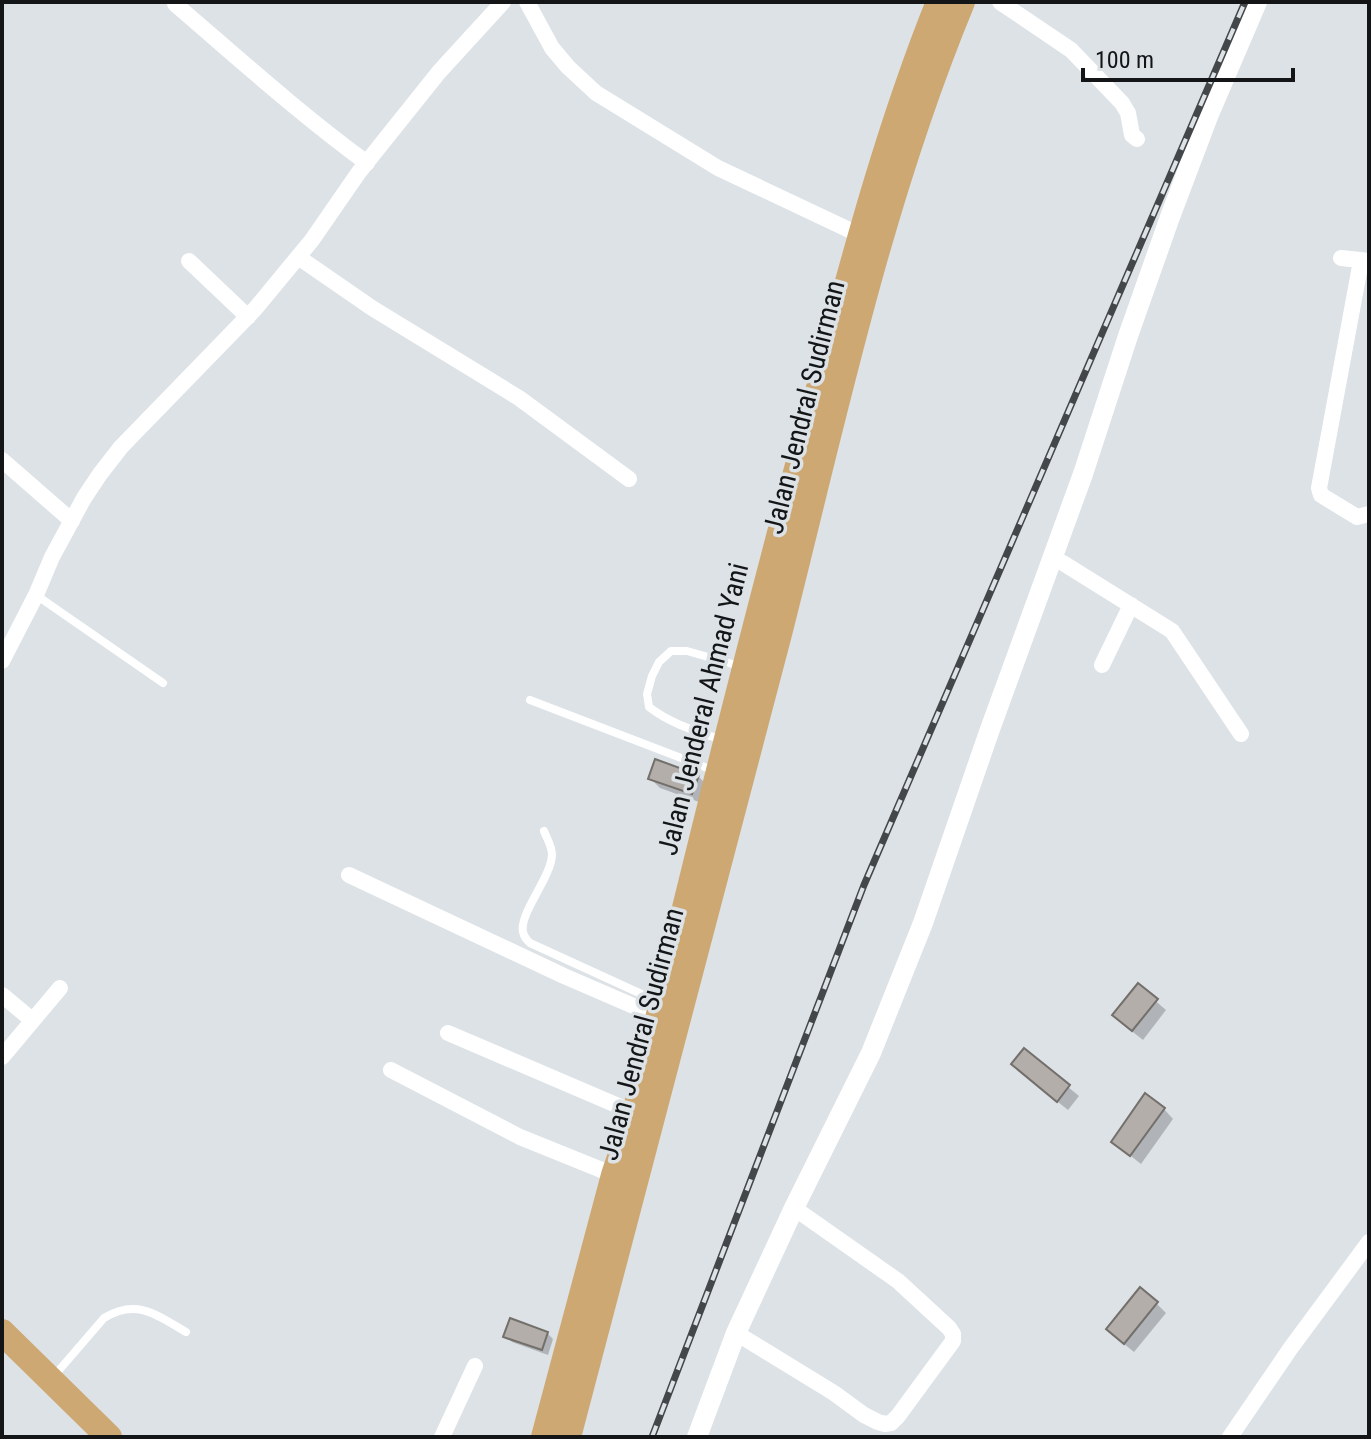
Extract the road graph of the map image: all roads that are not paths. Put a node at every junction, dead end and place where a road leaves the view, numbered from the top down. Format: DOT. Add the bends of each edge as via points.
graph roads {
  1 [pos="175,2"];
  2 [pos="503,2"];
  3 [pos="527,2"];
  4 [pos="939,2"];
  5 [pos="962,2"];
  6 [pos="1000,2"];
  7 [pos="1257,2"];
  8 [pos="1137,139"];
  9 [pos="367,163"];
  10 [pos="860,235"];
  11 [pos="298,257"];
  12 [pos="1341,258"];
  13 [pos="189,261"];
  14 [pos="1365,261"];
  15 [pos="1362,297"];
  16 [pos="248,317"];
  17 [pos="2,460"];
  18 [pos="629,479"];
  19 [pos="1369,514"];
  20 [pos="72,521"];
  21 [pos="1064,527"];
  22 [pos="1063,563"];
  23 [pos="36,595"];
  24 [pos="1035,604"];
  25 [pos="1131,605"];
  26 [pos="2,661"];
  27 [pos="1102,665"];
  28 [pos="757,672"];
  29 [pos="163,683"];
  30 [pos="530,700"];
  31 [pos="1241,734"];
  32 [pos="738,745"];
  33 [pos="720,773"];
  34 [pos="544,831"];
  35 [pos="349,875"];
  36 [pos="60,988"];
  37 [pos="2,995"];
  38 [pos="660,1009"];
  39 [pos="32,1020"];
  40 [pos="448,1033"];
  41 [pos="2,1057"];
  42 [pos="391,1070"];
  43 [pos="635,1113"];
  44 [pos="614,1175"];
  45 [pos="794,1208"];
  46 [pos="1369,1242"];
  47 [pos="2,1332"];
  48 [pos="186,1332"];
  49 [pos="736,1333"];
  50 [pos="475,1366"];
  51 [pos="52,1379"];
  52 [pos="548,1424"];
  53 [pos="109,1437"];
  54 [pos="442,1437"];
  55 [pos="568,1437"];
  56 [pos="697,1437"];
  57 [pos="1230,1437"];
  1 -- 9 [label="street"];
  2 -- 9 [label="street"];
  3 -- 10 [label="street" via="552,48 596,93 718,168"];
  4 -- 10 [label="highway, Jalan Jenderal Ahmad Yani"];
  5 -- 28 [label="highway, Jalan Jendral Sudirman" via="910,139"];
  6 -- 8 [label="street" via="1071,50 1122,103"];
  7 -- 21 [label="street" via="1170,217"];
  9 -- 11 [label="street"];
  10 -- 28 [label="highway, Jalan Jenderal Ahmad Yani" via="796,472"];
  11 -- 16 [label="street"];
  11 -- 18 [label="street" via="519,398"];
  12 -- 14 [label="street"];
  13 -- 16 [label="street"];
  14 -- 15 [label="street"];
  15 -- 19 [label="street" via="1319,488 1321,495 1357,517"];
  16 -- 20 [label="street" via="121,447"];
  17 -- 20 [label="street"];
  20 -- 23 [label="street"];
  21 -- 22 [label="street"];
  21 -- 24 [label="street"];
  22 -- 24 [label="street"];
  22 -- 25 [label="street"];
  23 -- 26 [label="street"];
  23 -- 29 [label="lane"];
  24 -- 45 [label="street" via="923,923 871,1053"];
  25 -- 27 [label="street"];
  25 -- 31 [label="street" via="1176,635"];
  28 -- 32 [label="highway, Jalan Jendral Sudirman"];
  28 -- 32 [label="lane" via="671,651 659,662 647,694 649,707 661,716"];
  30 -- 33 [label="lane"];
  32 -- 33 [label="highway, Jalan Jenderal Ahmad Yani"];
  32 -- 55 [label="highway, Jalan Jendral Sudirman"];
  33 -- 38 [label="highway, Jalan Jenderal Ahmad Yani"];
  34 -- 38 [label="lane" via="552,859 523,935 530,943 648,997"];
  35 -- 38 [label="street" via="564,976"];
  36 -- 39 [label="street"];
  37 -- 39 [label="street"];
  38 -- 43 [label="highway, Jalan Jenderal Ahmad Yani"];
  39 -- 41 [label="street"];
  40 -- 43 [label="street"];
  42 -- 44 [label="street" via="520,1137"];
  43 -- 44 [label="highway, Jalan Jenderal Ahmad Yani"];
  44 -- 52 [label="highway, Jalan Jenderal Ahmad Yani"];
  45 -- 49 [label="street"];
  45 -- 49 [label="street" via="898,1281 949,1328 953,1341 898,1416 885,1424"];
  46 -- 57 [label="street"];
  47 -- 51 [label="highway"];
  48 -- 51 [label="lane" via="150,1311 115,1312"];
  49 -- 56 [label="street"];
  50 -- 54 [label="street"];
  51 -- 53 [label="highway"];
}
